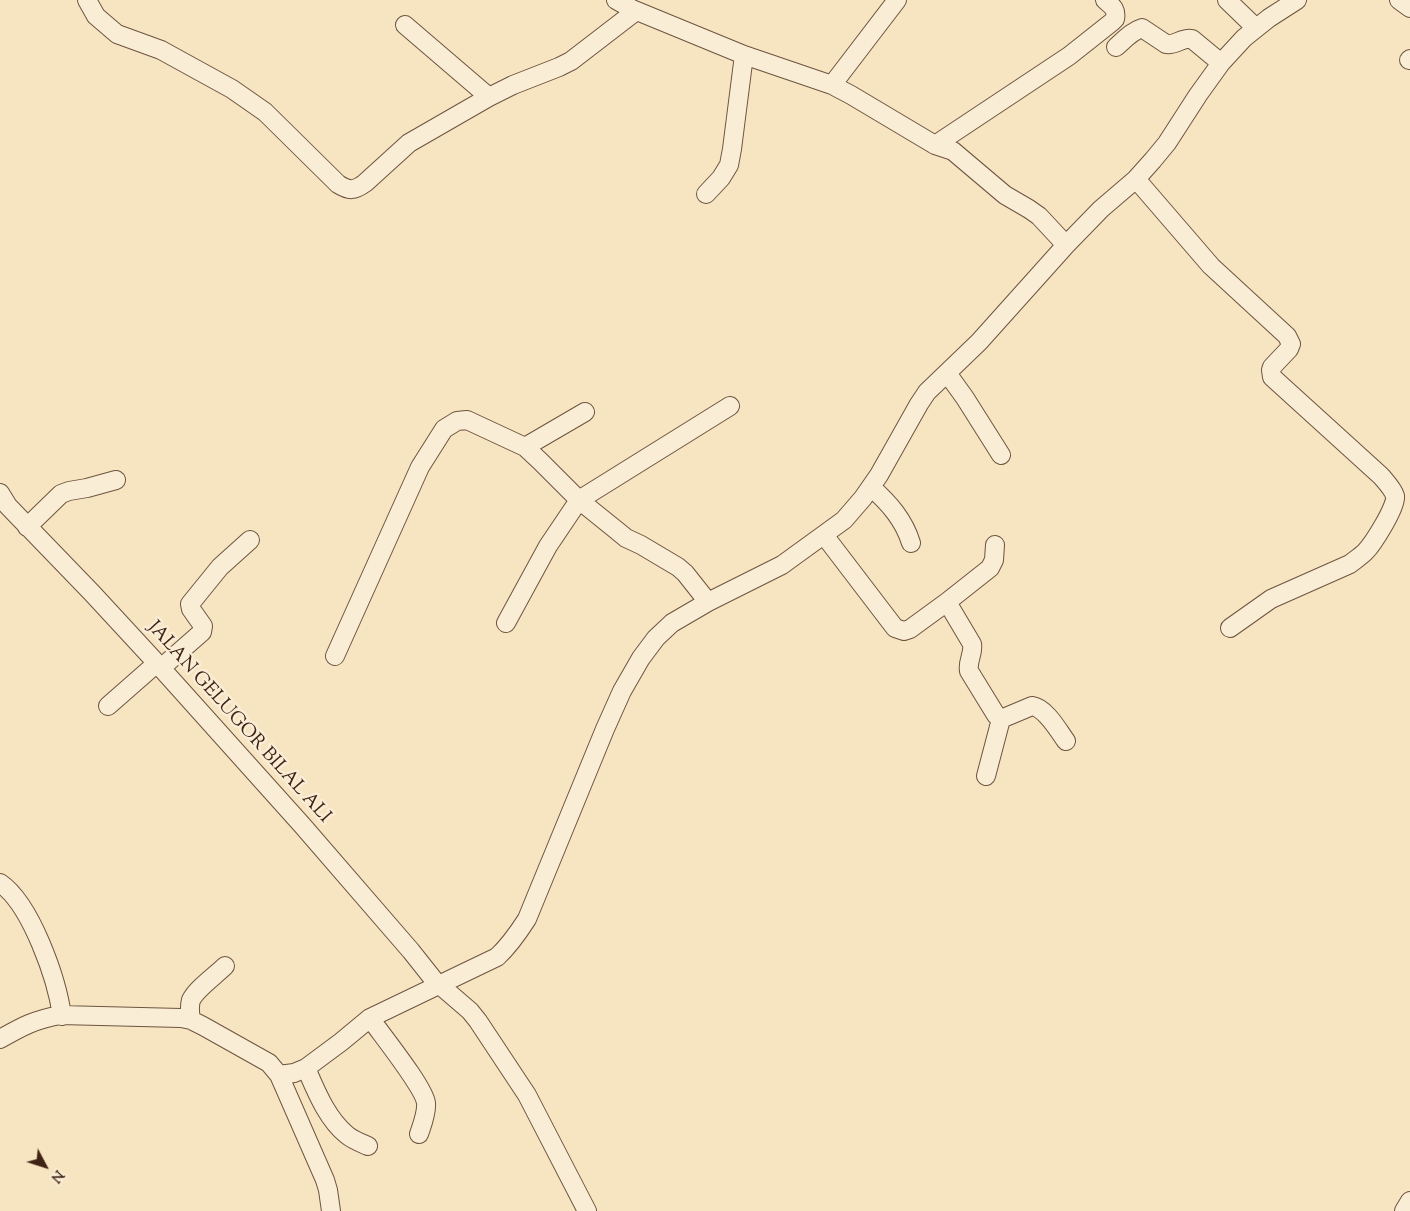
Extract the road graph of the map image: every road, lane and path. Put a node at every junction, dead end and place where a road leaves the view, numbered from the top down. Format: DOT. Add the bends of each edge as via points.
graph roads {
  1 [pos="87,0"];
  2 [pos="616,0"];
  3 [pos="897,0"];
  4 [pos="1105,0"];
  5 [pos="1227,0"];
  6 [pos="1297,0"];
  7 [pos="1398,0"];
  8 [pos="635,7"];
  9 [pos="1410,8"];
  10 [pos="405,25"];
  11 [pos="1256,28"];
  12 [pos="1116,47"];
  13 [pos="744,55"];
  14 [pos="1222,63"];
  15 [pos="832,85"];
  16 [pos="489,97"];
  17 [pos="935,145"];
  18 [pos="1136,179"];
  19 [pos="706,194"];
  20 [pos="1066,245"];
  21 [pos="947,373"];
  22 [pos="730,406"];
  23 [pos="585,412"];
  24 [pos="525,447"];
  25 [pos="1001,455"];
  26 [pos="116,480"];
  27 [pos="871,487"];
  28 [pos="0,493"];
  29 [pos="579,500"];
  30 [pos="29,525"];
  31 [pos="824,536"];
  32 [pos="250,540"];
  33 [pos="911,543"];
  34 [pos="995,545"];
  35 [pos="708,602"];
  36 [pos="947,602"];
  37 [pos="506,623"];
  38 [pos="1230,628"];
  39 [pos="335,656"];
  40 [pos="160,666"];
  41 [pos="108,706"];
  42 [pos="1001,719"];
  43 [pos="1066,741"];
  44 [pos="986,776"];
  45 [pos="0,883"];
  46 [pos="225,966"];
  47 [pos="443,984"];
  48 [pos="62,1016"];
  49 [pos="370,1018"];
  50 [pos="191,1020"];
  51 [pos="0,1039"];
  52 [pos="306,1068"];
  53 [pos="280,1075"];
  54 [pos="419,1134"];
  55 [pos="368,1146"];
  56 [pos="1410,1201"];
  57 [pos="331,1211"];
  58 [pos="587,1211"];
  59 [pos="1404,1211"];
  1 -- 16 [label="street" via="96,16 118,34 161,50 232,89 266,112 346,189 357,189 409,143"];
  2 -- 8 [label="street"];
  3 -- 15 [label="street"];
  4 -- 17 [label="street" via="1116,11 1112,22 1069,56"];
  5 -- 11 [label="street"];
  6 -- 11 [label="street"];
  7 -- 9 [label="street"];
  8 -- 13 [label="street"];
  8 -- 16 [label="street" via="571,61"];
  10 -- 16 [label="street"];
  11 -- 14 [label="street"];
  12 -- 14 [label="street" via="1142,28 1170,45 1186,38 1192,39"];
  13 -- 15 [label="street"];
  13 -- 19 [label="street" via="729,165"];
  14 -- 18 [label="street" via="1167,143"];
  15 -- 17 [label="street"];
  17 -- 20 [label="street" via="953,151 1004,195 1034,212"];
  18 -- 20 [label="street"];
  18 -- 38 [label="street" via="1212,266 1288,336 1291,344 1270,370 1272,377 1381,476 1395,496 1394,504 1373,542 1358,558 1271,599"];
  20 -- 21 [label="street"];
  21 -- 25 [label="street"];
  21 -- 27 [label="street" via="919,404"];
  22 -- 29 [label="street"];
  23 -- 24 [label="street"];
  24 -- 29 [label="street"];
  24 -- 39 [label="street" via="467,420 458,420 444,429 411,484"];
  26 -- 30 [label="street" via="61,494"];
  27 -- 31 [label="street" via="844,520"];
  27 -- 33 [label="street" via="902,521"];
  28 -- 30 [label="street, JALAN GELUGOR BILAL ALI" via="8,506"];
  29 -- 35 [label="street" via="626,538 678,567"];
  29 -- 37 [label="street" via="548,546"];
  30 -- 40 [label="street, JALAN GELUGOR BILAL ALI"];
  31 -- 35 [label="street" via="782,565"];
  31 -- 36 [label="street" via="895,628 910,629"];
  32 -- 40 [label="street" via="220,567 190,604 204,629"];
  34 -- 36 [label="street" via="990,568"];
  35 -- 47 [label="street" via="672,623 656,638 622,691 527,919 517,934 497,957"];
  36 -- 42 [label="street" via="972,644 969,671"];
  40 -- 41 [label="street"];
  40 -- 47 [label="street, JALAN GELUGOR BILAL ALI"];
  42 -- 43 [label="street" via="1032,706 1037,707"];
  42 -- 44 [label="street"];
  45 -- 48 [label="street" via="15,897 36,932 56,983"];
  46 -- 50 [label="street" via="192,999"];
  47 -- 49 [label="street"];
  47 -- 58 [label="street, JALAN GELUGOR BILAL ALI" via="486,1032 527,1095"];
  48 -- 50 [label="street"];
  48 -- 51 [label="street" via="42,1018"];
  49 -- 52 [label="street"];
  49 -- 54 [label="street" via="426,1101"];
  50 -- 53 [label="street" via="269,1064"];
  52 -- 53 [label="street"];
  52 -- 55 [label="street" via="317,1094 335,1122 346,1134"];
  53 -- 57 [label="street" via="325,1180"];
  56 -- 59 [label="street"];
}
